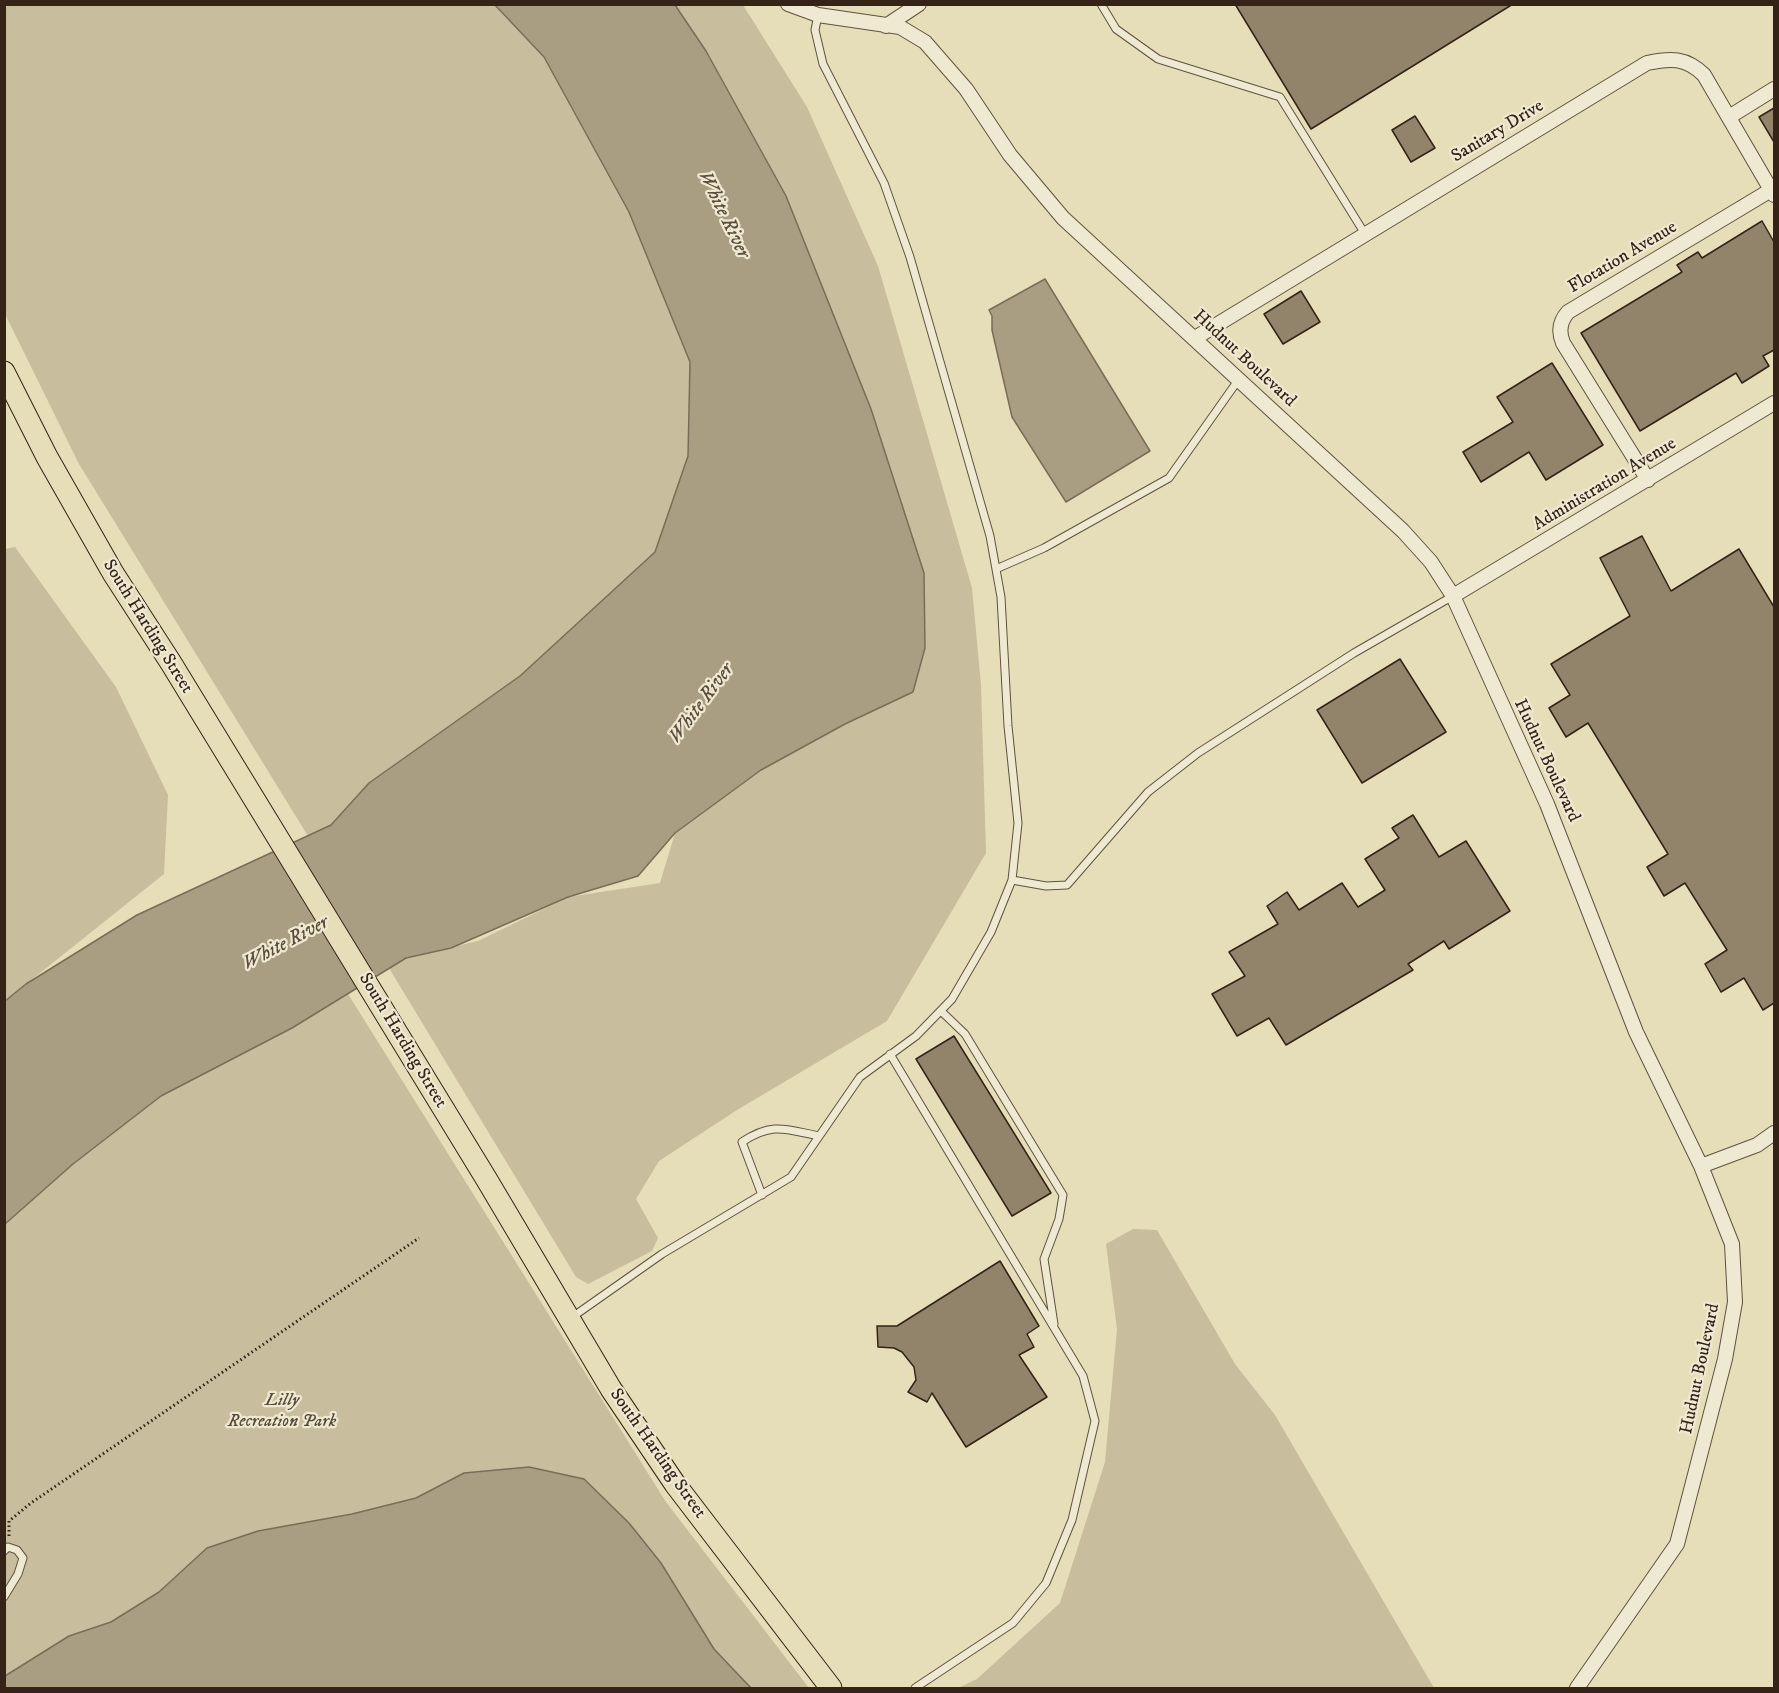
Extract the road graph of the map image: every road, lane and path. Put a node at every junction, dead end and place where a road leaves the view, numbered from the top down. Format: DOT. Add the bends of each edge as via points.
graph roads {
  1 [pos="788,4"];
  2 [pos="920,4"];
  3 [pos="1101,4"];
  4 [pos="818,15"];
  5 [pos="886,26"];
  6 [pos="1774,89"];
  7 [pos="1729,117"];
  8 [pos="1773,192"];
  9 [pos="1365,234"];
  10 [pos="1196,338"];
  11 [pos="4,372"];
  12 [pos="1239,379"];
  13 [pos="1774,403"];
  14 [pos="1648,480"];
  15 [pos="996,569"];
  16 [pos="1453,597"];
  17 [pos="1012,880"];
  18 [pos="941,1011"];
  19 [pos="890,1054"];
  20 [pos="1774,1133"];
  21 [pos="819,1136"];
  22 [pos="1701,1166"];
  23 [pos="762,1195"];
  24 [pos="419,1238"];
  25 [pos="569,1320"];
  26 [pos="1054,1328"];
  27 [pos="6,1549"];
  28 [pos="4,1597"];
  29 [pos="831,1689"];
  30 [pos="915,1689"];
  31 [pos="1577,1689"];
  1 -- 4 [label="street, Hudnut Boulevard"];
  2 -- 5 [label="street"];
  3 -- 9 [label="lane" via="1116,29 1158,59 1280,97"];
  4 -- 5 [label="street, Hudnut Boulevard"];
  4 -- 15 [label="lane" via="815,30 823,64 884,183 910,257"];
  5 -- 10 [label="street, Hudnut Boulevard" via="912,32 925,42 966,89 1010,155 1050,203"];
  6 -- 7 [label="street"];
  7 -- 8 [label="street, Sanitary Drive"];
  7 -- 9 [label="street, Sanitary Drive" via="1708,80 1692,65 1667,58 1647,63"];
  8 -- 14 [label="street, Flotation Avenue" via="1568,312 1563,319 1563,343"];
  9 -- 10 [label="street, Sanitary Drive"];
  10 -- 12 [label="street, Hudnut Boulevard"];
  11 -- 25 [label="main road, South Harding Street" via="82,521"];
  12 -- 15 [label="lane" via="1170,478 1054,543"];
  12 -- 16 [label="street, Hudnut Boulevard" via="1411,540"];
  13 -- 14 [label="street, Administration Avenue"];
  14 -- 16 [label="street, Administration Avenue"];
  15 -- 17 [label="lane" via="1018,823"];
  16 -- 17 [label="lane" via="1354,653 1198,753 1148,792 1067,885"];
  16 -- 22 [label="street, Hudnut Boulevard" via="1560,834 1636,1032"];
  17 -- 18 [label="lane" via="991,932"];
  18 -- 19 [label="lane"];
  18 -- 26 [label="lane" via="965,1034 1063,1195 1059,1219 1044,1258"];
  19 -- 21 [label="lane" via="860,1077"];
  19 -- 26 [label="lane"];
  20 -- 22 [label="street" via="1757,1144"];
  21 -- 23 [label="lane" via="791,1177"];
  21 -- 23 [label="lane" via="780,1128 760,1129 741,1142"];
  22 -- 31 [label="street, Hudnut Boulevard" via="1732,1244 1735,1302 1725,1359 1677,1544"];
  23 -- 25 [label="lane" via="663,1254"];
  24 -- 27 [label="path" via="31,1503 9,1521"];
  25 -- 29 [label="main road, South Harding Street" via="660,1463"];
  26 -- 30 [label="lane" via="1083,1376 1095,1421 1072,1520 1046,1583 1013,1623"];
  27 -- 28 [label="lane" via="17,1550 23,1558"];
}
